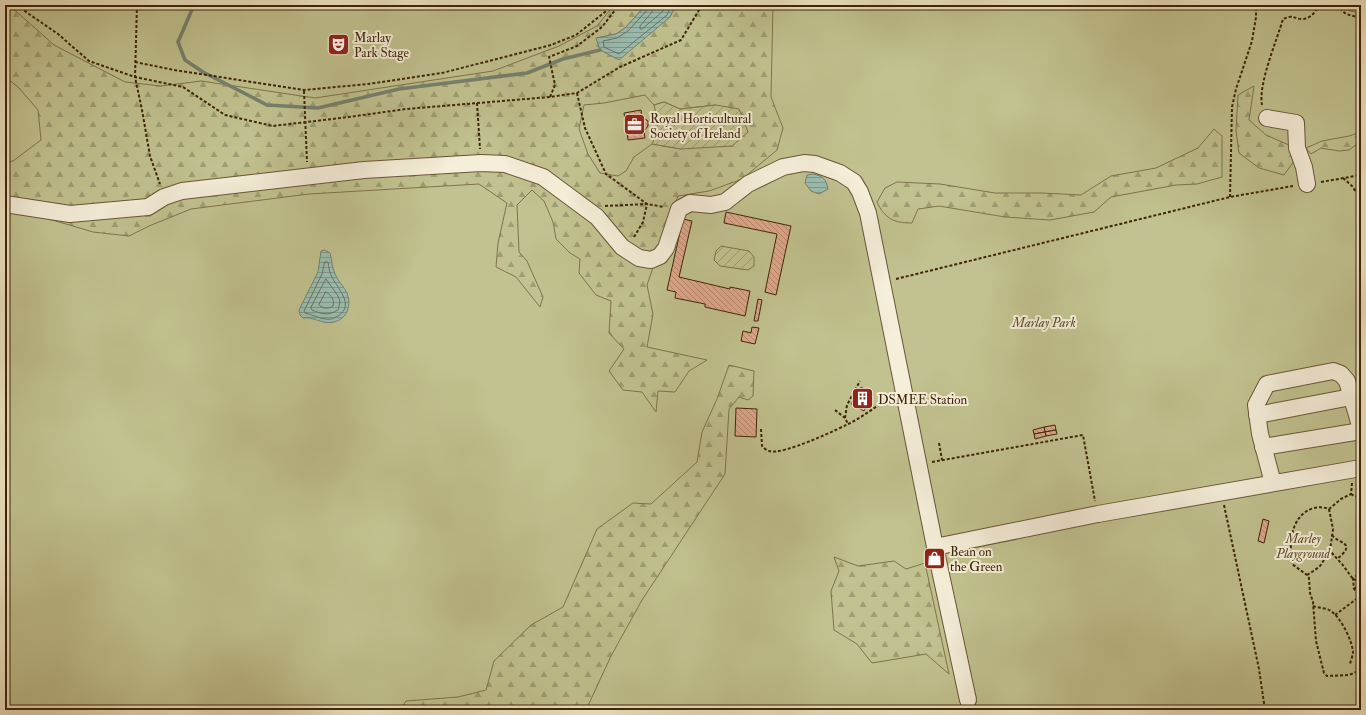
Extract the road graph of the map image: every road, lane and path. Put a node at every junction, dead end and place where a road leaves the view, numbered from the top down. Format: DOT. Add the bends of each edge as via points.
graph roads {
  1 [pos="16,5"];
  2 [pos="137,5"];
  3 [pos="610,5"];
  4 [pos="619,5"];
  5 [pos="702,5"];
  6 [pos="1256,5"];
  7 [pos="1319,5"];
  8 [pos="1336,5"];
  9 [pos="1361,18"];
  10 [pos="135,62"];
  11 [pos="135,77"];
  12 [pos="304,90"];
  13 [pos="577,93"];
  14 [pos="550,97"];
  15 [pos="478,102"];
  16 [pos="1267,118"];
  17 [pos="306,122"];
  18 [pos="481,162"];
  19 [pos="1361,175"];
  20 [pos="308,177"];
  21 [pos="1343,178"];
  22 [pos="1307,184"];
  23 [pos="1230,196"];
  24 [pos="164,197"];
  25 [pos="1361,199"];
  26 [pos="5,204"];
  27 [pos="647,204"];
  28 [pos="602,206"];
  29 [pos="679,209"];
  30 [pos="622,247"];
  31 [pos="882,282"];
  32 [pos="860,381"];
  33 [pos="903,394"];
  34 [pos="1351,398"];
  35 [pos="835,410"];
  36 [pos="1257,415"];
  37 [pos="845,418"];
  38 [pos="848,424"];
  39 [pos="761,429"];
  40 [pos="1361,430"];
  41 [pos="939,443"];
  42 [pos="1263,446"];
  43 [pos="942,460"];
  44 [pos="918,464"];
  45 [pos="1356,469"];
  46 [pos="1273,483"];
  47 [pos="1222,492"];
  48 [pos="1351,494"];
  49 [pos="1361,497"];
  50 [pos="1329,509"];
  51 [pos="1098,514"];
  52 [pos="1332,534"];
  53 [pos="935,547"];
  54 [pos="1330,551"];
  55 [pos="1337,559"];
  56 [pos="1361,571"];
  57 [pos="1307,575"];
  58 [pos="1353,579"];
  59 [pos="1361,583"];
  60 [pos="1354,590"];
  61 [pos="1360,598"];
  62 [pos="1313,606"];
  63 [pos="1335,615"];
  64 [pos="1350,664"];
  65 [pos="1361,670"];
  66 [pos="968,700"];
  67 [pos="1265,710"];
  1 -- 11 [label="path" via="58,34 89,61"];
  2 -- 10 [label="path"];
  3 -- 12 [label="path" via="576,35 551,45 442,73"];
  4 -- 14 [label="path" via="602,27 577,46 549,57 555,85"];
  5 -- 13 [label="path" via="681,40 620,67"];
  6 -- 23 [label="path" via="1252,41 1232,107"];
  7 -- 16 [label="path" via="1308,18 1302,20 1290,16 1283,19 1262,89 1262,103"];
  8 -- 9 [label="path" via="1346,14"];
  10 -- 11 [label="path"];
  10 -- 12 [label="path"];
  11 -- 17 [label="path" via="183,87 226,116 273,126"];
  11 -- 24 [label="path" via="150,156"];
  12 -- 17 [label="path"];
  13 -- 14 [label="path"];
  13 -- 27 [label="path" via="585,128 606,174"];
  14 -- 15 [label="path"];
  15 -- 17 [label="path"];
  15 -- 18 [label="path"];
  16 -- 22 [label="lane" via="1296,123 1297,148"];
  17 -- 20 [label="path"];
  18 -- 20 [label="lane" via="364,170"];
  18 -- 30 [label="lane" via="505,164 543,177 597,217"];
  19 -- 21 [label="path"];
  20 -- 24 [label="lane" via="182,192"];
  21 -- 22 [label="path"];
  21 -- 25 [label="path"];
  22 -- 23 [label="path"];
  23 -- 31 [label="path"];
  24 -- 26 [label="lane" via="148,207 70,214"];
  27 -- 28 [label="path"];
  27 -- 29 [label="path"];
  27 -- 30 [label="path" via="640,228 634,238"];
  29 -- 30 [label="lane" via="666,248 660,256 651,260 639,258"];
  29 -- 31 [label="lane" via="690,203 711,205 725,202 748,184 783,167 804,163 840,172 854,182 860,192 868,213"];
  31 -- 33 [label="lane"];
  32 -- 37 [label="path" via="847,405"];
  33 -- 38 [label="path" via="877,405"];
  33 -- 44 [label="lane"];
  34 -- 36 [label="lane"];
  34 -- 36 [label="lane" via="1347,381 1341,374 1333,371 1267,384 1256,405"];
  34 -- 40 [label="lane"];
  35 -- 37 [label="path"];
  36 -- 42 [label="lane"];
  37 -- 38 [label="path"];
  38 -- 39 [label="path" via="782,451 770,452 762,446"];
  40 -- 42 [label="lane"];
  41 -- 43 [label="path"];
  42 -- 46 [label="lane"];
  43 -- 44 [label="path"];
  43 -- 51 [label="path" via="1083,435"];
  44 -- 53 [label="lane"];
  45 -- 46 [label="lane"];
  45 -- 48 [label="path" via="1352,474"];
  46 -- 47 [label="lane"];
  47 -- 51 [label="lane"];
  47 -- 67 [label="path" via="1259,669"];
  48 -- 49 [label="path"];
  48 -- 50 [label="path"];
  50 -- 52 [label="path"];
  50 -- 57 [label="path" via="1321,507 1308,510 1296,521 1291,540 1292,564"];
  51 -- 53 [label="lane"];
  52 -- 54 [label="path"];
  52 -- 55 [label="path" via="1345,544 1346,548"];
  53 -- 66 [label="lane"];
  54 -- 55 [label="path"];
  54 -- 57 [label="path" via="1320,566"];
  55 -- 58 [label="path"];
  56 -- 58 [label="path"];
  57 -- 62 [label="path"];
  58 -- 59 [label="path"];
  58 -- 60 [label="path"];
  59 -- 60 [label="path"];
  60 -- 61 [label="path"];
  61 -- 63 [label="path"];
  62 -- 63 [label="path" via="1331,610"];
  62 -- 65 [label="path" via="1316,641 1324,673 1327,676 1349,675"];
  63 -- 64 [label="path" via="1341,621 1352,646"];
}
